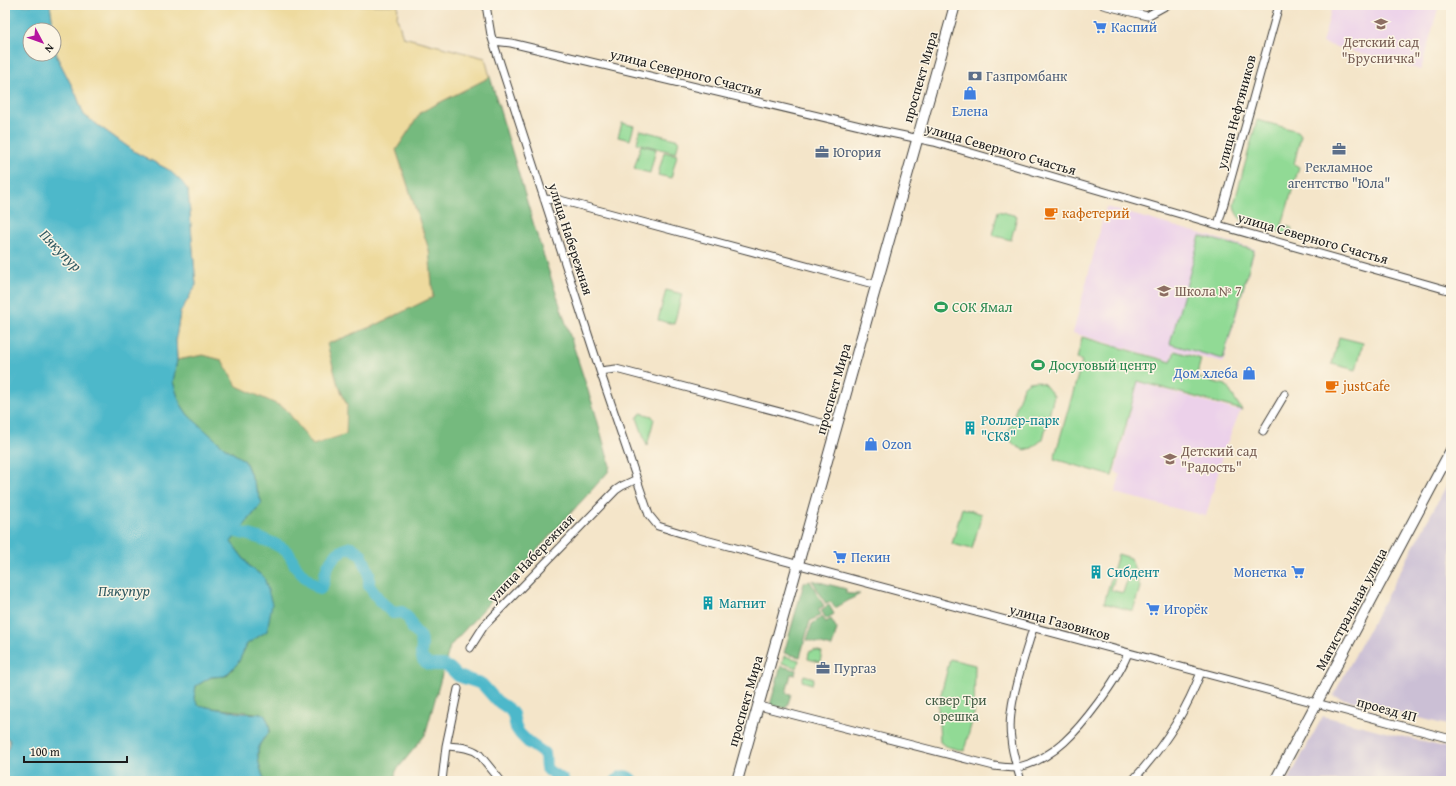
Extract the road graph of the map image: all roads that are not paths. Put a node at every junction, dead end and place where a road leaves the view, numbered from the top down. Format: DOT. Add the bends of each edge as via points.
graph roads {
  1 [pos="486,5"];
  2 [pos="955,5"];
  3 [pos="1103,5"];
  4 [pos="1167,5"];
  5 [pos="1279,5"];
  6 [pos="493,41"];
  7 [pos="917,139"];
  8 [pos="544,198"];
  9 [pos="1218,225"];
  10 [pos="877,285"];
  11 [pos="1451,291"];
  12 [pos="600,371"];
  13 [pos="1285,394"];
  14 [pos="837,427"];
  15 [pos="1263,432"];
  16 [pos="1451,450"];
  17 [pos="637,479"];
  18 [pos="798,566"];
  19 [pos="1033,628"];
  20 [pos="470,648"];
  21 [pos="1128,653"];
  22 [pos="1201,672"];
  23 [pos="458,689"];
  24 [pos="1316,703"];
  25 [pos="759,706"];
  26 [pos="1451,739"];
  27 [pos="446,746"];
  28 [pos="1017,767"];
  29 [pos="442,781"];
  30 [pos="501,781"];
  31 [pos="738,781"];
  32 [pos="1021,781"];
  33 [pos="1132,781"];
  34 [pos="1275,781"];
  1 -- 6 [label="street, улица Набережная"];
  2 -- 7 [label="main road, проспект Мира"];
  3 -- 4 [label="street" via="1147,16"];
  5 -- 9 [label="street, улица Нефтяников"];
  6 -- 7 [label="street, улица Северного Счастья" via="511,43"];
  6 -- 8 [label="street, улица Набережная"];
  7 -- 9 [label="street, улица Северного Счастья"];
  7 -- 10 [label="main road, проспект Мира"];
  8 -- 10 [label="street"];
  8 -- 12 [label="street, улица Набережная"];
  9 -- 11 [label="street, улица Северного Счастья"];
  10 -- 14 [label="main road, проспект Мира"];
  12 -- 14 [label="street" via="619,369"];
  12 -- 17 [label="street, улица Набережная"];
  13 -- 15 [label="street"];
  14 -- 18 [label="main road, проспект Мира"];
  16 -- 24 [label="main road, Магистральная улица"];
  17 -- 18 [label="street, улица Набережная" via="649,515 658,526"];
  17 -- 20 [label="street, улица Набережная" via="616,490 484,626"];
  18 -- 19 [label="street, улица Газовиков"];
  18 -- 25 [label="main road, проспект Мира"];
  19 -- 21 [label="street, улица Газовиков"];
  19 -- 28 [label="street" via="1011,707 1011,739"];
  21 -- 22 [label="street, улица Газовиков"];
  21 -- 28 [label="street" via="1105,694 1071,737 1044,757"];
  22 -- 24 [label="street, улица Газовиков"];
  22 -- 33 [label="street" via="1178,719 1154,755"];
  23 -- 27 [label="street"];
  24 -- 26 [label="street, проезд 4П"];
  24 -- 34 [label="main road, Магистральная улица"];
  25 -- 28 [label="street" via="994,766"];
  25 -- 31 [label="main road, проспект Мира"];
  27 -- 29 [label="street"];
  27 -- 30 [label="street" via="475,751"];
  28 -- 32 [label="street"];
}
